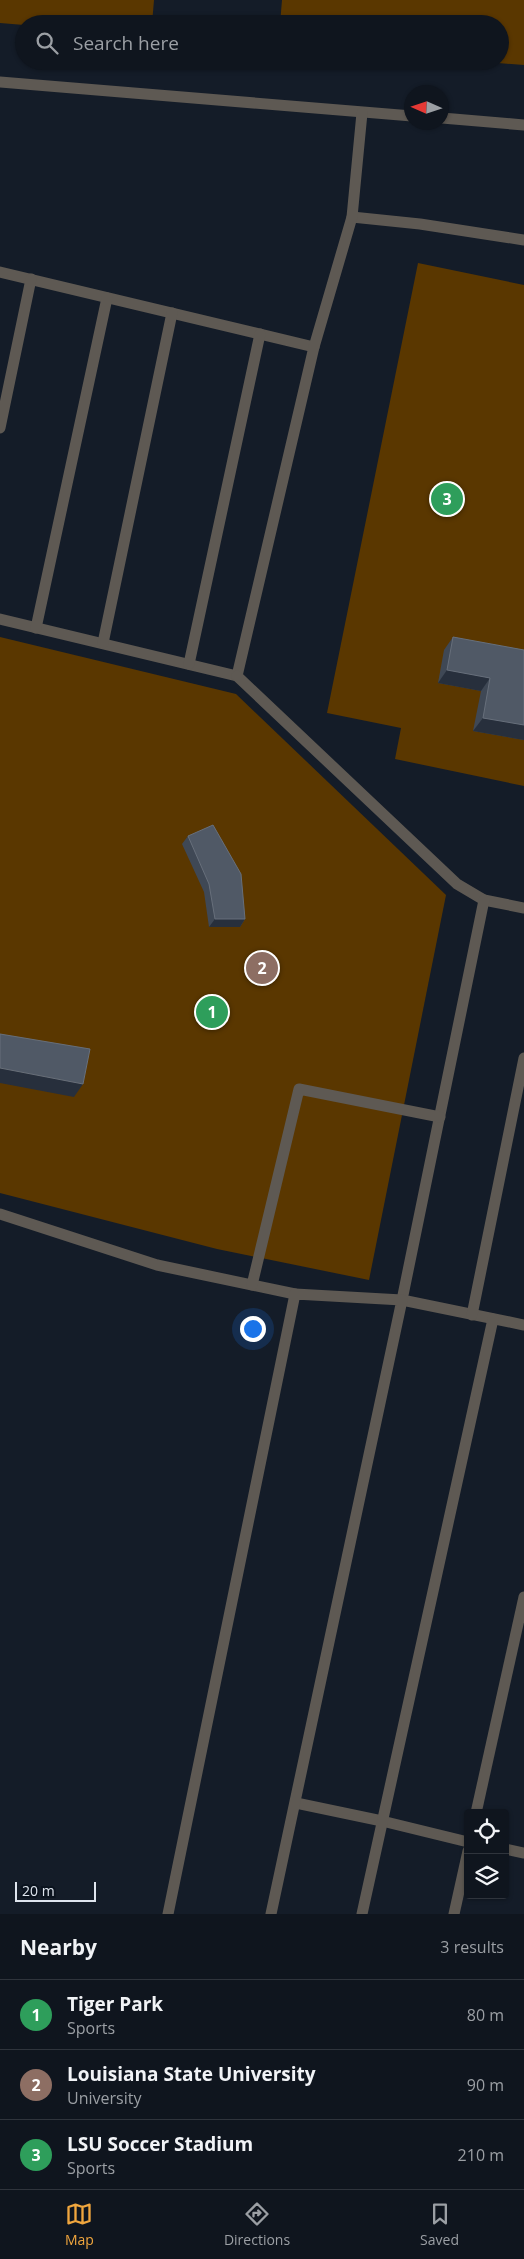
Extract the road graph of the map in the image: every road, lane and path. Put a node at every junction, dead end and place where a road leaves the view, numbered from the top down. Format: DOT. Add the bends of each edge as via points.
graph roads {
  1 [pos="0,82"];
  2 [pos="362,113"];
  3 [pos="404,116"];
  4 [pos="449,119"];
  5 [pos="524,124"];
  6 [pos="352,217"];
  7 [pos="524,240"];
  8 [pos="0,272"];
  9 [pos="31,279"];
  10 [pos="107,298"];
  11 [pos="172,313"];
  12 [pos="260,334"];
  13 [pos="314,347"];
  14 [pos="0,428"];
  15 [pos="0,619"];
  16 [pos="36,628"];
  17 [pos="103,643"];
  18 [pos="189,664"];
  19 [pos="237,676"];
  20 [pos="484,900"];
  21 [pos="524,908"];
  22 [pos="524,1058"];
  23 [pos="440,1117"];
  24 [pos="0,1214"];
  25 [pos="252,1285"];
  26 [pos="295,1294"];
  27 [pos="402,1300"];
  28 [pos="472,1315"];
  29 [pos="493,1319"];
  30 [pos="524,1326"];
  31 [pos="524,1597"];
  32 [pos="296,1804"];
  33 [pos="477,1809"];
  34 [pos="382,1821"];
  35 [pos="464,1841"];
  36 [pos="509,1850"];
  37 [pos="524,1853"];
  38 [pos="467,1854"];
  39 [pos="168,1914"];
  40 [pos="272,1914"];
  41 [pos="362,1914"];
  42 [pos="454,1914"];
  1 -- 2 [label="lane"];
  2 -- 3 [label="lane"];
  2 -- 6 [label="lane"];
  4 -- 5 [label="lane"];
  6 -- 7 [label="lane"];
  6 -- 13 [label="lane"];
  8 -- 9 [label="lane"];
  9 -- 10 [label="lane"];
  9 -- 14 [label="lane"];
  10 -- 11 [label="lane"];
  10 -- 16 [label="lane"];
  11 -- 12 [label="lane"];
  11 -- 17 [label="lane"];
  12 -- 13 [label="lane"];
  12 -- 18 [label="lane"];
  13 -- 19 [label="lane"];
  15 -- 16 [label="lane"];
  16 -- 17 [label="lane"];
  17 -- 18 [label="lane"];
  18 -- 19 [label="lane"];
  19 -- 20 [label="lane" via="457,884"];
  20 -- 21 [label="lane"];
  20 -- 23 [label="lane"];
  22 -- 28 [label="lane"];
  23 -- 25 [label="lane" via="299,1089"];
  23 -- 27 [label="lane"];
  24 -- 25 [label="lane" via="157,1265"];
  25 -- 26 [label="lane"];
  26 -- 27 [label="lane"];
  26 -- 39 [label="lane"];
  27 -- 28 [label="lane"];
  27 -- 32 [label="lane"];
  28 -- 29 [label="lane"];
  29 -- 30 [label="lane"];
  29 -- 34 [label="lane"];
  31 -- 33 [label="lane"];
  32 -- 34 [label="lane"];
  32 -- 40 [label="lane"];
  34 -- 35 [label="lane"];
  34 -- 41 [label="lane"];
  36 -- 37 [label="lane"];
  38 -- 42 [label="lane"];
}
